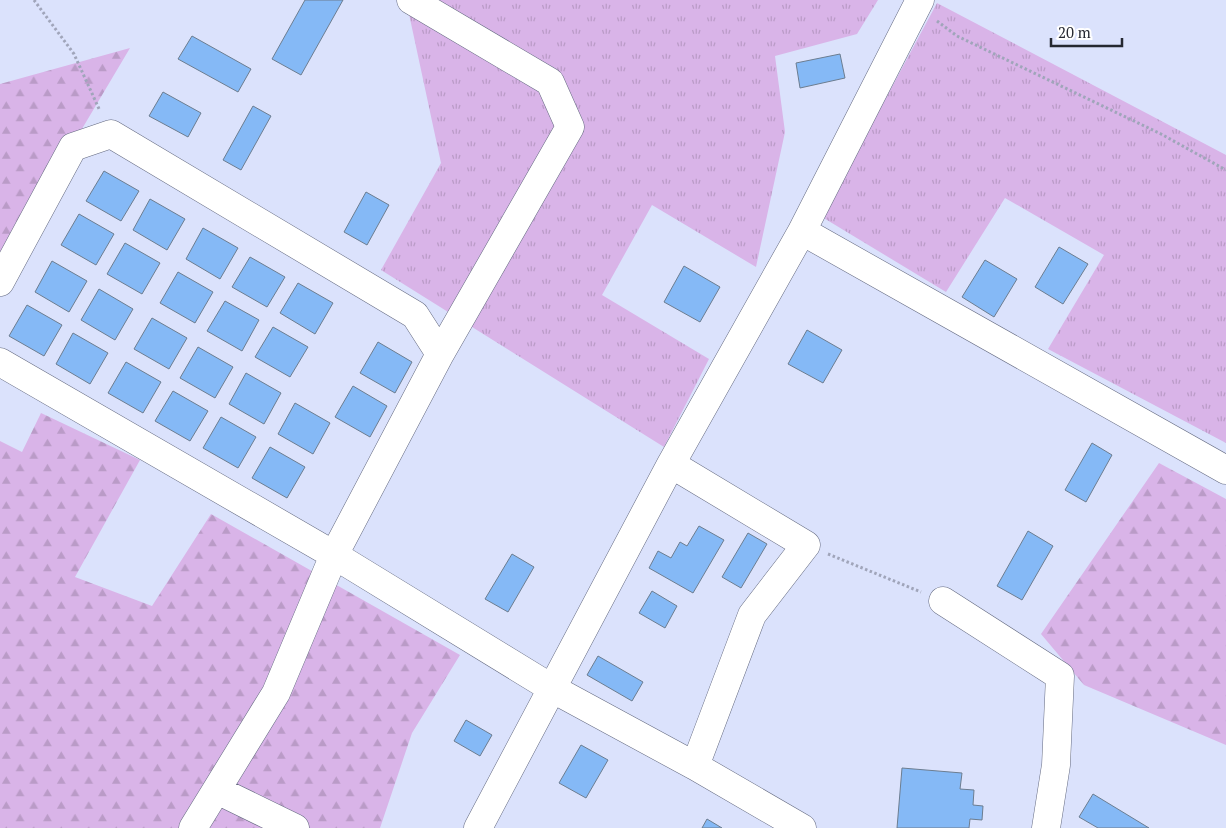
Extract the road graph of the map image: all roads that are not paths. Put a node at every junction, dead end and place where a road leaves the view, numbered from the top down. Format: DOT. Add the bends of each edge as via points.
graph roads {
  1 [pos="411,0"];
  2 [pos="915,2"];
  3 [pos="802,230"];
  4 [pos="0,282"];
  5 [pos="440,354"];
  6 [pos="0,362"];
  7 [pos="671,464"];
  8 [pos="1226,470"];
  9 [pos="334,555"];
  10 [pos="943,601"];
  11 [pos="553,689"];
  12 [pos="695,766"];
  13 [pos="217,790"];
  14 [pos="193,828"];
  15 [pos="295,828"];
  16 [pos="478,828"];
  17 [pos="802,828"];
  18 [pos="1046,828"];
  1 -- 5 [label="street" via="550,82 570,127"];
  2 -- 3 [label="street"];
  3 -- 7 [label="street"];
  3 -- 8 [label="street"];
  4 -- 5 [label="street" via="73,147 111,134 415,315"];
  5 -- 9 [label="street"];
  6 -- 9 [label="street"];
  7 -- 11 [label="street"];
  7 -- 12 [label="street" via="806,545 752,615"];
  9 -- 11 [label="street"];
  9 -- 13 [label="street" via="276,693"];
  10 -- 18 [label="street" via="1060,676 1056,765"];
  11 -- 12 [label="street"];
  11 -- 16 [label="street"];
  12 -- 17 [label="street"];
  13 -- 14 [label="street"];
  13 -- 15 [label="street"];
}
